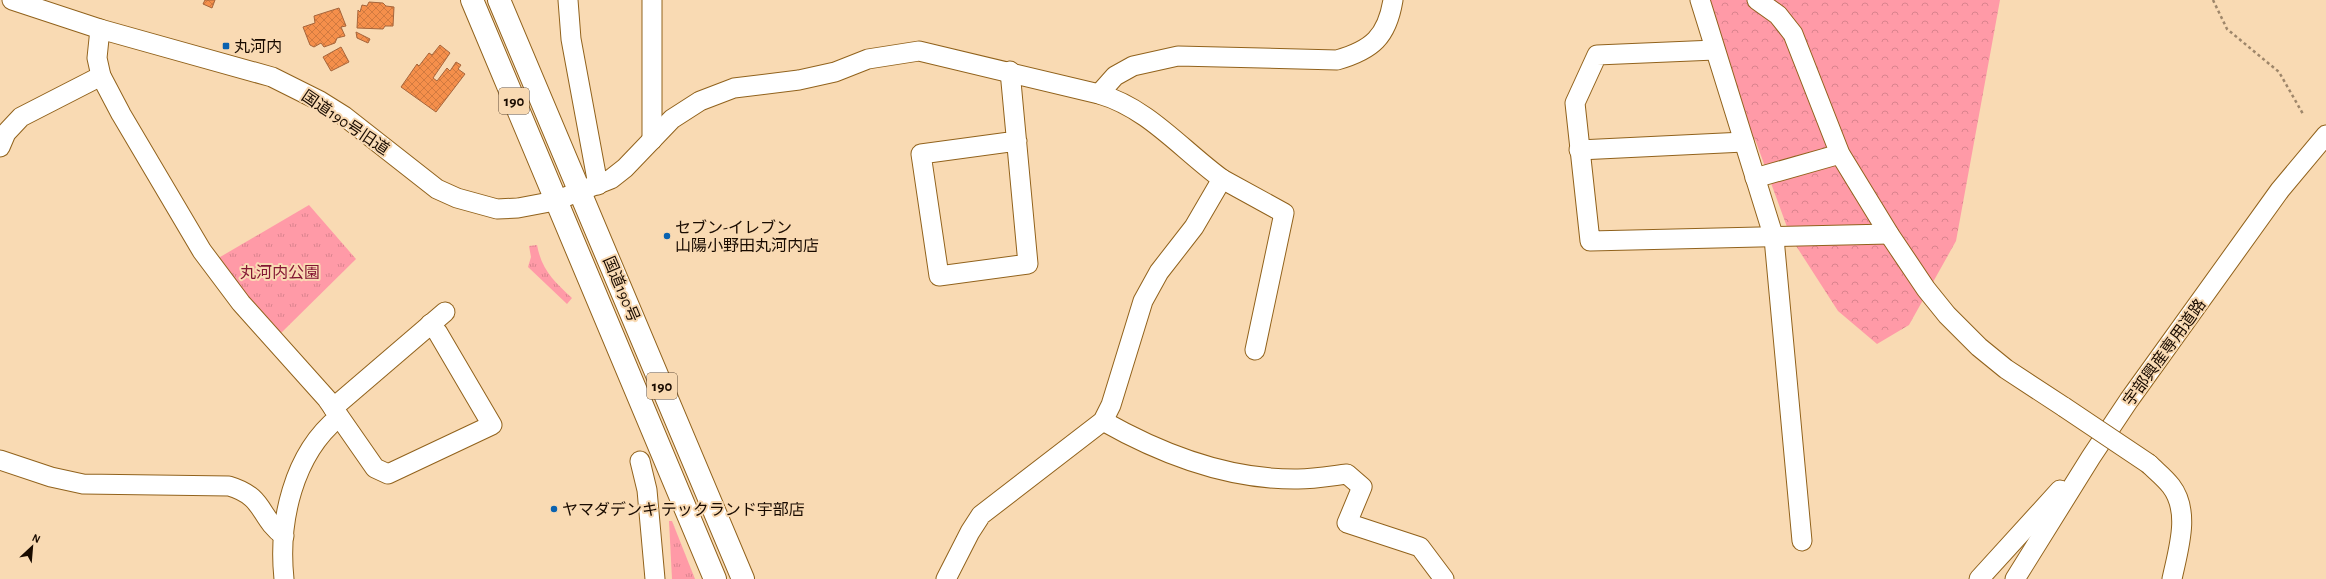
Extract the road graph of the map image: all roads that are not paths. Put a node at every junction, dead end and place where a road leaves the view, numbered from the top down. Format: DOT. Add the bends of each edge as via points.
graph roads {
  1 [pos="12,0"];
  2 [pos="472,0"];
  3 [pos="499,0"];
  4 [pos="568,0"];
  5 [pos="652,0"];
  6 [pos="1393,0"];
  7 [pos="1700,0"];
  8 [pos="1757,0"];
  9 [pos="100,29"];
  10 [pos="1715,50"];
  11 [pos="1010,71"];
  12 [pos="101,76"];
  13 [pos="1099,94"];
  14 [pos="2326,135"];
  15 [pos="652,140"];
  16 [pos="1017,141"];
  17 [pos="1744,142"];
  18 [pos="0,147"];
  19 [pos="1579,150"];
  20 [pos="1840,154"];
  21 [pos="1755,178"];
  22 [pos="1222,179"];
  23 [pos="589,189"];
  24 [pos="555,201"];
  25 [pos="1889,234"];
  26 [pos="1774,238"];
  27 [pos="445,312"];
  28 [pos="430,324"];
  29 [pos="1255,350"];
  30 [pos="336,413"];
  31 [pos="1103,421"];
  32 [pos="2091,457"];
  33 [pos="0,460"];
  34 [pos="640,461"];
  35 [pos="284,536"];
  36 [pos="1802,541"];
  37 [pos="2017,577"];
  38 [pos="284,579"];
  39 [pos="655,579"];
  40 [pos="715,579"];
  41 [pos="743,579"];
  42 [pos="946,579"];
  43 [pos="1444,579"];
  44 [pos="1979,579"];
  45 [pos="2172,579"];
  1 -- 9 [label="street, 国道190号旧道"];
  2 -- 24 [label="highway, 国道190号 / 190"];
  3 -- 23 [label="highway, 国道190号 / 190"];
  4 -- 23 [label="street"];
  5 -- 15 [label="street"];
  6 -- 13 [label="street" via="1384,30 1374,44 1358,54 1337,60 1172,57 1133,66 1115,76"];
  7 -- 10 [label="street"];
  8 -- 20 [label="street" via="1778,15 1793,34"];
  9 -- 12 [label="street" via="97,58"];
  9 -- 24 [label="street, 国道190号旧道" via="272,77 344,116 437,189 457,198 497,209"];
  10 -- 17 [label="street"];
  10 -- 19 [label="street" via="1597,55 1575,103"];
  11 -- 13 [label="street, 国道190号旧道"];
  11 -- 15 [label="street, 国道190号旧道" via="919,51 868,59 835,72 799,80 734,88 700,101 672,119"];
  11 -- 16 [label="street"];
  12 -- 18 [label="street" via="21,117 6,133"];
  12 -- 30 [label="street" via="202,251 241,303"];
  13 -- 22 [label="street, 国道190号旧道" via="1118,99 1145,115"];
  14 -- 32 [label="street, 宇部興産専用道路" via="2280,190"];
  15 -- 23 [label="street, 国道190号旧道" via="625,168"];
  16 -- 16 [label="street" via="921,154 939,276 1028,264"];
  17 -- 19 [label="street"];
  17 -- 21 [label="street"];
  19 -- 26 [label="street" via="1590,241"];
  20 -- 21 [label="street"];
  20 -- 25 [label="street"];
  21 -- 26 [label="street"];
  22 -- 29 [label="street, 国道190号旧道" via="1284,212"];
  22 -- 31 [label="street" via="1194,227 1159,272 1143,301"];
  23 -- 24 [label="street, 国道190号旧道"];
  23 -- 41 [label="highway, 国道190号 / 190"];
  24 -- 40 [label="highway, 国道190号 / 190"];
  25 -- 26 [label="street"];
  25 -- 45 [label="street, bridge" via="1947,315 1979,347 2006,369 2149,464 2172,486 2182,514 2180,543"];
  26 -- 36 [label="street"];
  27 -- 28 [label="street"];
  28 -- 30 [label="street"];
  28 -- 30 [label="street" via="438,333 492,425 388,474 375,468"];
  30 -- 35 [label="street" via="313,443 295,478"];
  31 -- 42 [label="street" via="982,515"];
  31 -- 43 [label="street" via="1137,441 1181,460 1216,468 1259,477 1298,479 1347,474 1362,487 1347,523 1420,548"];
  32 -- 37 [label="street, 宇部興産専用道路"];
  32 -- 44 [label="street"];
  33 -- 35 [label="street" via="51,477 83,484 229,486 245,491 258,502 274,529"];
  34 -- 39 [label="street" via="647,490"];
  35 -- 38 [label="street" via="281,557"];
}
